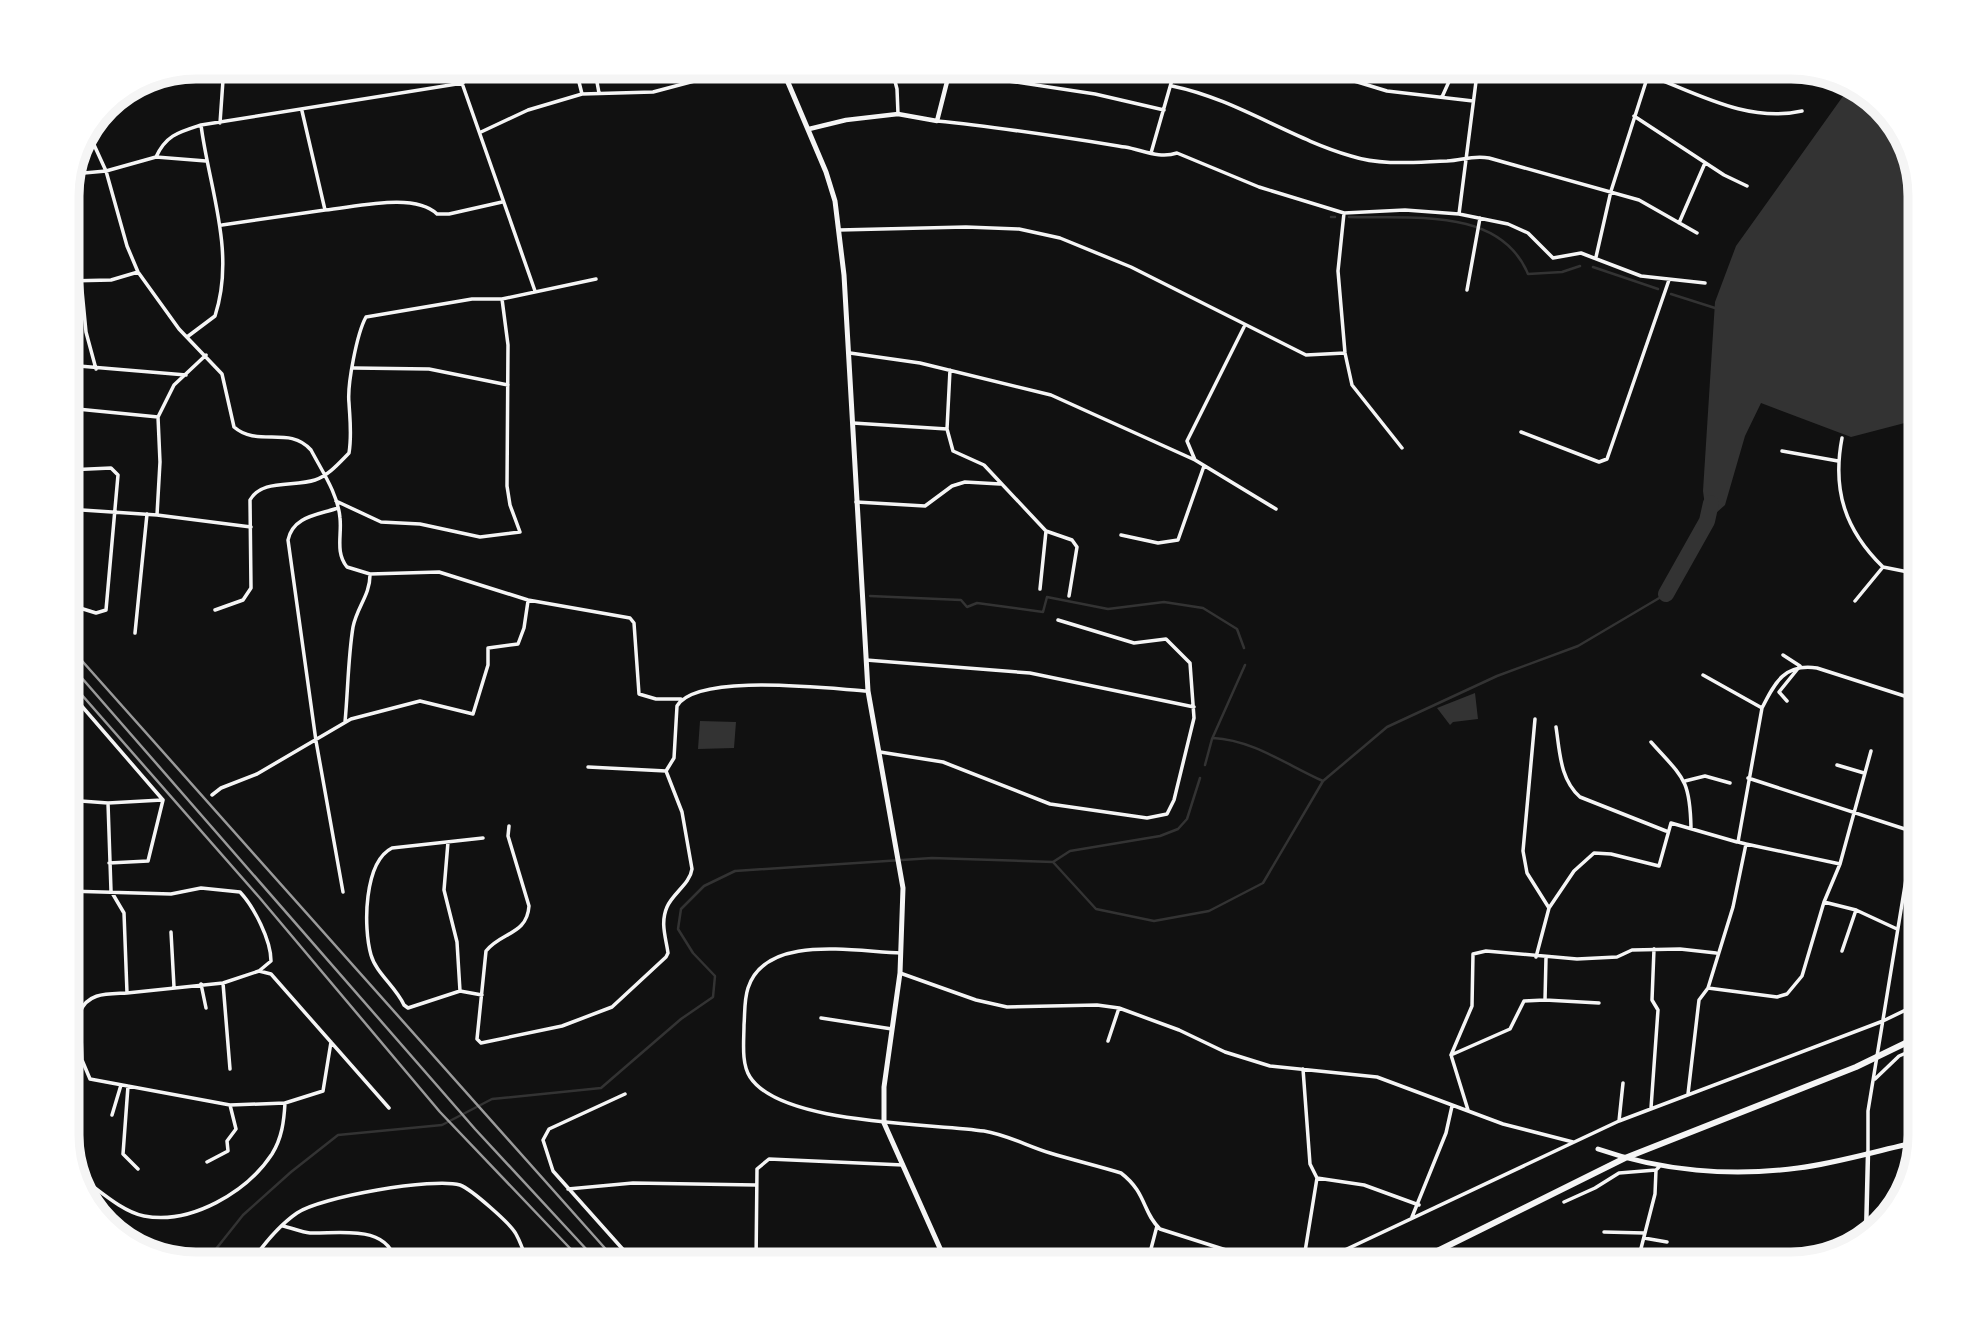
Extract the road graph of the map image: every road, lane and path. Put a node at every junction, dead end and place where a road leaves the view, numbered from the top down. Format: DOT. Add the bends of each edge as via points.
graph roads {
  1 [pos="223,79"];
  2 [pos="461,79"];
  3 [pos="578,79"];
  4 [pos="596,79"];
  5 [pos="702,79"];
  6 [pos="787,79"];
  7 [pos="894,79"];
  8 [pos="948,79"];
  9 [pos="1008,79"];
  10 [pos="1173,79"];
  11 [pos="1347,79"];
  12 [pos="1450,79"];
  13 [pos="1476,79"];
  14 [pos="1647,79"];
  15 [pos="1658,79"];
  16 [pos="463,83"];
  17 [pos="1172,86"];
  18 [pos="599,93"];
  19 [pos="582,94"];
  20 [pos="1442,97"];
  21 [pos="1473,101"];
  22 [pos="1164,110"];
  23 [pos="302,111"];
  24 [pos="1802,111"];
  25 [pos="898,114"];
  26 [pos="1634,116"];
  27 [pos="937,121"];
  28 [pos="220,124"];
  29 [pos="201,125"];
  30 [pos="809,129"];
  31 [pos="481,132"];
  32 [pos="93,141"];
  33 [pos="1151,153"];
  34 [pos="156,157"];
  35 [pos="1466,157"];
  36 [pos="206,161"];
  37 [pos="1705,163"];
  38 [pos="107,171"];
  39 [pos="82,173"];
  40 [pos="1747,187"];
  41 [pos="1611,191"];
  42 [pos="502,202"];
  43 [pos="325,210"];
  44 [pos="1344,213"];
  45 [pos="1459,214"];
  46 [pos="1480,218"];
  47 [pos="1679,223"];
  48 [pos="222,225"];
  49 [pos="839,230"];
  50 [pos="1697,233"];
  51 [pos="1597,257"];
  52 [pos="138,272"];
  53 [pos="596,279"];
  54 [pos="1669,280"];
  55 [pos="81,281"];
  56 [pos="1705,283"];
  57 [pos="1468,290"];
  58 [pos="535,291"];
  59 [pos="502,299"];
  60 [pos="1244,327"];
  61 [pos="187,337"];
  62 [pos="850,353"];
  63 [pos="1345,353"];
  64 [pos="206,355"];
  65 [pos="79,367"];
  66 [pos="354,368"];
  67 [pos="96,369"];
  68 [pos="950,370"];
  69 [pos="186,375"];
  70 [pos="508,385"];
  71 [pos="79,409"];
  72 [pos="158,418"];
  73 [pos="853,424"];
  74 [pos="947,429"];
  75 [pos="1521,432"];
  76 [pos="1842,438"];
  77 [pos="1402,448"];
  78 [pos="1782,451"];
  79 [pos="1195,460"];
  80 [pos="1838,461"];
  81 [pos="1204,466"];
  82 [pos="79,469"];
  83 [pos="324,475"];
  84 [pos="1001,484"];
  85 [pos="336,501"];
  86 [pos="856,502"];
  87 [pos="338,508"];
  88 [pos="1276,509"];
  89 [pos="79,510"];
  90 [pos="117,513"];
  91 [pos="147,514"];
  92 [pos="157,515"];
  93 [pos="251,527"];
  94 [pos="1046,531"];
  95 [pos="1121,535"];
  96 [pos="1883,567"];
  97 [pos="1908,570"];
  98 [pos="370,574"];
  99 [pos="1040,589"];
  100 [pos="1069,596"];
  101 [pos="528,600"];
  102 [pos="1855,601"];
  103 [pos="79,608"];
  104 [pos="215,610"];
  105 [pos="1058,620"];
  106 [pos="135,633"];
  107 [pos="1783,654"];
  108 [pos="866,660"];
  109 [pos="1800,666"];
  110 [pos="1703,675"];
  111 [pos="868,691"];
  112 [pos="1908,697"];
  113 [pos="681,698"];
  114 [pos="1787,701"];
  115 [pos="79,703"];
  116 [pos="1194,707"];
  117 [pos="1762,708"];
  118 [pos="1535,719"];
  119 [pos="345,722"];
  120 [pos="1556,727"];
  121 [pos="316,741"];
  122 [pos="1651,742"];
  123 [pos="1871,751"];
  124 [pos="880,752"];
  125 [pos="1837,765"];
  126 [pos="588,767"];
  127 [pos="666,771"];
  128 [pos="1864,773"];
  129 [pos="1748,778"];
  130 [pos="1684,781"];
  131 [pos="1730,783"];
  132 [pos="212,795"];
  133 [pos="163,800"];
  134 [pos="79,801"];
  135 [pos="108,803"];
  136 [pos="1854,811"];
  137 [pos="509,826"];
  138 [pos="1691,828"];
  139 [pos="1908,830"];
  140 [pos="1667,831"];
  141 [pos="483,838"];
  142 [pos="448,842"];
  143 [pos="1738,842"];
  144 [pos="1746,844"];
  145 [pos="109,863"];
  146 [pos="1840,864"];
  147 [pos="1908,870"];
  148 [pos="79,891"];
  149 [pos="111,891"];
  150 [pos="343,892"];
  151 [pos="1824,902"];
  152 [pos="1549,908"];
  153 [pos="1856,910"];
  154 [pos="1897,929"];
  155 [pos="171,932"];
  156 [pos="1654,949"];
  157 [pos="1842,951"];
  158 [pos="901,954"];
  159 [pos="1717,954"];
  160 [pos="1536,957"];
  161 [pos="1546,958"];
  162 [pos="259,971"];
  163 [pos="900,973"];
  164 [pos="223,983"];
  165 [pos="201,984"];
  166 [pos="174,987"];
  167 [pos="1708,988"];
  168 [pos="460,991"];
  169 [pos="127,993"];
  170 [pos="482,995"];
  171 [pos="1545,1000"];
  172 [pos="1599,1003"];
  173 [pos="206,1008"];
  174 [pos="1119,1008"];
  175 [pos="1908,1009"];
  176 [pos="80,1012"];
  177 [pos="821,1018"];
  178 [pos="1883,1021"];
  179 [pos="79,1024"];
  180 [pos="892,1029"];
  181 [pos="79,1041"];
  182 [pos="1108,1041"];
  183 [pos="331,1042"];
  184 [pos="1908,1042"];
  185 [pos="1908,1052"];
  186 [pos="1451,1055"];
  187 [pos="1879,1057"];
  188 [pos="230,1069"];
  189 [pos="1303,1069"];
  190 [pos="1873,1080"];
  191 [pos="1623,1083"];
  192 [pos="121,1085"];
  193 [pos="128,1086"];
  194 [pos="625,1094"];
  195 [pos="1688,1094"];
  196 [pos="285,1102"];
  197 [pos="230,1105"];
  198 [pos="1453,1105"];
  199 [pos="389,1108"];
  200 [pos="1651,1108"];
  201 [pos="1468,1110"];
  202 [pos="112,1115"];
  203 [pos="1619,1121"];
  204 [pos="884,1123"];
  205 [pos="1573,1142"];
  206 [pos="1907,1144"];
  207 [pos="1598,1149"];
  208 [pos="1868,1153"];
  209 [pos="1625,1158"];
  210 [pos="207,1162"];
  211 [pos="905,1166"];
  212 [pos="138,1169"];
  213 [pos="1657,1169"];
  214 [pos="1317,1178"];
  215 [pos="89,1183"];
  216 [pos="756,1185"];
  217 [pos="568,1189"];
  218 [pos="1564,1202"];
  219 [pos="1419,1205"];
  220 [pos="1411,1218"];
  221 [pos="1867,1224"];
  222 [pos="283,1226"];
  223 [pos="1157,1226"];
  224 [pos="1604,1232"];
  225 [pos="1644,1235"];
  226 [pos="1667,1242"];
  227 [pos="258,1252"];
  228 [pos="389,1252"];
  229 [pos="523,1252"];
  230 [pos="624,1252"];
  231 [pos="757,1252"];
  232 [pos="941,1252"];
  233 [pos="1150,1252"];
  234 [pos="1232,1252"];
  235 [pos="1305,1252"];
  236 [pos="1342,1252"];
  237 [pos="1437,1252"];
  238 [pos="1640,1252"];
  1 -- 28 [label="street"];
  2 -- 16 [label="street"];
  3 -- 19 [label="street"];
  4 -- 18 [label="street"];
  5 -- 18 [label="street" via="653,92"];
  6 -- 30 [label="main road"];
  7 -- 25 [label="street"];
  8 -- 27 [label="street"];
  9 -- 22 [label="street"];
  10 -- 17 [label="street"];
  11 -- 20 [label="street" via="1387,91"];
  12 -- 20 [label="street"];
  13 -- 21 [label="street"];
  14 -- 26 [label="street"];
  15 -- 24 [label="street" via="1745,110 1775,115"];
  16 -- 23 [label="street"];
  16 -- 31 [label="street"];
  17 -- 22 [label="street"];
  17 -- 35 [label="street" via="1222,99 1284,132 1350,156 1383,163"];
  18 -- 19 [label="street"];
  19 -- 31 [label="street" via="528,110"];
  20 -- 21 [label="street"];
  21 -- 35 [label="street"];
  22 -- 33 [label="street"];
  23 -- 28 [label="street"];
  23 -- 43 [label="street"];
  25 -- 27 [label="street"];
  25 -- 30 [label="street"];
  26 -- 37 [label="street"];
  26 -- 41 [label="street"];
  27 -- 33 [label="street" via="1009,128"];
  28 -- 29 [label="street"];
  29 -- 34 [label="street" via="174,133"];
  29 -- 36 [label="street"];
  30 -- 49 [label="main road" via="832,191"];
  31 -- 42 [label="street"];
  32 -- 38 [label="street"];
  33 -- 44 [label="street" via="1163,157 1177,153 1259,187"];
  34 -- 36 [label="street"];
  34 -- 38 [label="street"];
  35 -- 41 [label="street" via="1489,158"];
  35 -- 45 [label="street"];
  36 -- 48 [label="street"];
  37 -- 40 [label="street"];
  37 -- 47 [label="street"];
  38 -- 39 [label="street"];
  38 -- 52 [label="street"];
  41 -- 47 [label="street" via="1639,200"];
  41 -- 51 [label="street"];
  42 -- 43 [label="street" via="449,214 407,202"];
  42 -- 58 [label="street"];
  43 -- 48 [label="street"];
  44 -- 45 [label="street" via="1405,210"];
  44 -- 63 [label="street" via="1338,271"];
  45 -- 46 [label="street"];
  46 -- 51 [label="street" via="1521,228 1553,258 1581,253"];
  46 -- 57 [label="street"];
  47 -- 50 [label="street"];
  48 -- 61 [label="street" via="218,308 212,320"];
  49 -- 60 [label="street" via="966,227 1019,229 1060,237 1131,267"];
  49 -- 62 [label="main road"];
  51 -- 54 [label="street" via="1633,274"];
  52 -- 55 [label="street" via="111,280"];
  52 -- 61 [label="street"];
  53 -- 58 [label="street"];
  54 -- 56 [label="street"];
  54 -- 75 [label="street" via="1607,459 1599,462"];
  55 -- 67 [label="street" via="86,332"];
  58 -- 59 [label="street"];
  59 -- 66 [label="street" via="370,314 363,322"];
  59 -- 70 [label="street"];
  60 -- 63 [label="street" via="1306,355"];
  60 -- 79 [label="street" via="1188,434 1188,450"];
  61 -- 64 [label="street"];
  62 -- 68 [label="street"];
  62 -- 73 [label="main road"];
  63 -- 77 [label="street" via="1352,385"];
  64 -- 69 [label="street"];
  64 -- 83 [label="street" via="222,374 234,427 251,438 289,436 305,443"];
  65 -- 67 [label="street"];
  66 -- 70 [label="street" via="429,369"];
  66 -- 83 [label="street" via="349,388 349,453"];
  67 -- 69 [label="street"];
  68 -- 74 [label="street"];
  68 -- 79 [label="street" via="1051,396"];
  69 -- 72 [label="street" via="167,394"];
  70 -- 85 [label="street" via="507,486 520,533 480,537 420,524 380,522"];
  71 -- 72 [label="street"];
  72 -- 92 [label="street"];
  73 -- 74 [label="street"];
  73 -- 86 [label="main road"];
  74 -- 84 [label="street" via="953,450 984,465"];
  76 -- 80 [label="street"];
  78 -- 80 [label="street"];
  79 -- 81 [label="street"];
  80 -- 96 [label="street" via="1838,489 1846,519"];
  81 -- 88 [label="street"];
  81 -- 95 [label="street" via="1178,540 1158,543"];
  82 -- 90 [label="street" via="118,475"];
  83 -- 85 [label="street"];
  83 -- 93 [label="street" via="304,483 260,487 250,500"];
  84 -- 86 [label="street" via="965,482 925,506"];
  84 -- 94 [label="street"];
  85 -- 87 [label="street"];
  86 -- 108 [label="main road"];
  87 -- 98 [label="street" via="341,561"];
  87 -- 121 [label="street" via="298,521 288,540"];
  89 -- 90 [label="street"];
  90 -- 91 [label="street"];
  90 -- 103 [label="street" via="106,610 96,613"];
  91 -- 92 [label="street"];
  91 -- 106 [label="street"];
  92 -- 93 [label="street"];
  93 -- 104 [label="street" via="249,596"];
  94 -- 99 [label="street"];
  94 -- 100 [label="street" via="1072,540 1077,547"];
  96 -- 97 [label="street"];
  96 -- 102 [label="street"];
  98 -- 101 [label="street" via="439,572"];
  98 -- 119 [label="street" via="367,596 360,603 354,626"];
  101 -- 113 [label="street" via="633,619 639,694"];
  101 -- 119 [label="street" via="518,644 488,648 488,665 473,714 420,701"];
  105 -- 116 [label="street" via="1134,643 1171,641 1190,663"];
  107 -- 109 [label="street"];
  108 -- 111 [label="main road"];
  108 -- 116 [label="street" via="1030,673"];
  109 -- 112 [label="street"];
  109 -- 114 [label="street" via="1779,692"];
  109 -- 117 [label="street" via="1788,670"];
  110 -- 117 [label="street"];
  111 -- 113 [label="street" via="744,686 709,689"];
  111 -- 124 [label="main road"];
  113 -- 127 [label="street" via="675,718 674,758"];
  115 -- 133 [label="street"];
  116 -- 124 [label="street" via="1174,800 1167,814 1157,818 1050,804 943,762"];
  117 -- 129 [label="street"];
  118 -- 152 [label="street" via="1523,861"];
  119 -- 121 [label="street"];
  120 -- 140 [label="street" via="1569,787 1580,797"];
  121 -- 132 [label="street"];
  121 -- 150 [label="street"];
  122 -- 130 [label="street"];
  123 -- 128 [label="street"];
  124 -- 158 [label="main road" via="903,888"];
  125 -- 128 [label="street"];
  126 -- 127 [label="street"];
  127 -- 170 [label="street" via="682,812 692,869 667,906 666,957 612,1007 562,1026 488,1043 477,1039"];
  128 -- 136 [label="street"];
  129 -- 136 [label="street"];
  129 -- 143 [label="street"];
  130 -- 131 [label="street" via="1704,776"];
  130 -- 138 [label="street" via="1692,800"];
  133 -- 135 [label="street"];
  133 -- 145 [label="street" via="148,861"];
  134 -- 135 [label="street"];
  135 -- 145 [label="street"];
  136 -- 139 [label="street"];
  136 -- 146 [label="street"];
  137 -- 170 [label="street" via="528,917 523,927 486,951"];
  138 -- 140 [label="street" via="1672,822"];
  138 -- 143 [label="street"];
  140 -- 152 [label="street" via="1659,866 1594,853 1574,871"];
  141 -- 142 [label="street"];
  142 -- 168 [label="street" via="444,890 457,942"];
  142 -- 168 [label="street" via="383,852 374,869 367,916 371,957 404,1005 408,1008"];
  143 -- 144 [label="street"];
  144 -- 146 [label="street"];
  144 -- 159 [label="street"];
  145 -- 149 [label="street"];
  146 -- 151 [label="street"];
  147 -- 154 [label="street"];
  148 -- 149 [label="street"];
  149 -- 162 [label="street" via="170,894 201,888 240,892 271,955 271,961"];
  149 -- 169 [label="street" via="124,913"];
  151 -- 153 [label="street"];
  151 -- 167 [label="street" via="1802,976 1787,994 1763,998"];
  152 -- 160 [label="street"];
  153 -- 154 [label="street"];
  153 -- 157 [label="street"];
  154 -- 178 [label="street"];
  155 -- 166 [label="street"];
  156 -- 159 [label="street"];
  156 -- 161 [label="street" via="1632,950 1617,957"];
  156 -- 200 [label="street" via="1652,1000 1658,1010"];
  158 -- 163 [label="main road"];
  158 -- 204 [label="street" via="830,949 788,954 764,963 753,973 746,993 744,1056 750,1077 763,1090 803,1108"];
  159 -- 167 [label="street"];
  160 -- 161 [label="street"];
  160 -- 186 [label="street" via="1486,951 1473,954 1472,1006"];
  161 -- 171 [label="street"];
  162 -- 164 [label="street"];
  162 -- 183 [label="street" via="279,979"];
  163 -- 174 [label="street" via="1007,1007"];
  163 -- 180 [label="main road"];
  164 -- 165 [label="street"];
  164 -- 188 [label="street"];
  165 -- 166 [label="street"];
  165 -- 173 [label="street"];
  166 -- 169 [label="street"];
  167 -- 195 [label="street" via="1699,1000"];
  168 -- 170 [label="street"];
  169 -- 176 [label="street" via="94,996 83,1003"];
  171 -- 172 [label="street"];
  171 -- 186 [label="street" via="1524,1000 1510,1029"];
  174 -- 182 [label="street"];
  174 -- 189 [label="street" via="1225,1052 1270,1066"];
  175 -- 178 [label="street"];
  176 -- 179 [label="street"];
  177 -- 180 [label="street"];
  178 -- 187 [label="street"];
  178 -- 195 [label="street"];
  180 -- 204 [label="main road"];
  181 -- 192 [label="street" via="85,1074"];
  183 -- 196 [label="street" via="323,1091"];
  183 -- 199 [label="street"];
  184 -- 187 [label="highway"];
  185 -- 190 [label="street"];
  186 -- 201 [label="street"];
  187 -- 190 [label="street"];
  187 -- 209 [label="highway"];
  189 -- 198 [label="street" via="1377,1077"];
  189 -- 214 [label="street" via="1310,1164"];
  190 -- 208 [label="street"];
  191 -- 203 [label="street"];
  192 -- 193 [label="street"];
  192 -- 202 [label="street"];
  193 -- 197 [label="street"];
  193 -- 212 [label="street" via="123,1154"];
  194 -- 217 [label="street" via="545,1134 547,1158"];
  195 -- 200 [label="street"];
  196 -- 197 [label="street"];
  196 -- 215 [label="street" via="279,1138 251,1179 191,1212 157,1217 132,1213"];
  197 -- 210 [label="street" via="236,1129 226,1141 228,1151"];
  198 -- 201 [label="street"];
  198 -- 219 [label="street"];
  200 -- 203 [label="street"];
  201 -- 205 [label="street"];
  203 -- 205 [label="street"];
  204 -- 211 [label="main road"];
  204 -- 223 [label="street" via="1003,1135 1121,1173 1139,1190"];
  205 -- 220 [label="street"];
  206 -- 208 [label="main road"];
  207 -- 209 [label="main road"];
  208 -- 213 [label="main road" via="1796,1168"];
  208 -- 221 [label="street"];
  209 -- 213 [label="main road"];
  209 -- 237 [label="highway"];
  211 -- 216 [label="street" via="769,1159 757,1169"];
  211 -- 232 [label="main road"];
  213 -- 218 [label="street" via="1619,1173"];
  213 -- 225 [label="street"];
  214 -- 219 [label="street" via="1364,1185"];
  214 -- 235 [label="street"];
  216 -- 217 [label="street" via="633,1183"];
  216 -- 231 [label="street"];
  217 -- 230 [label="street"];
  219 -- 220 [label="street"];
  220 -- 236 [label="street"];
  222 -- 227 [label="street"];
  222 -- 228 [label="street" via="307,1233 343,1231 373,1236"];
  222 -- 229 [label="street" via="312,1205 348,1196 416,1185 458,1184 480,1198 516,1234"];
  223 -- 233 [label="street"];
  223 -- 234 [label="street"];
  224 -- 225 [label="street"];
  225 -- 226 [label="street"];
  225 -- 238 [label="street"];
}
